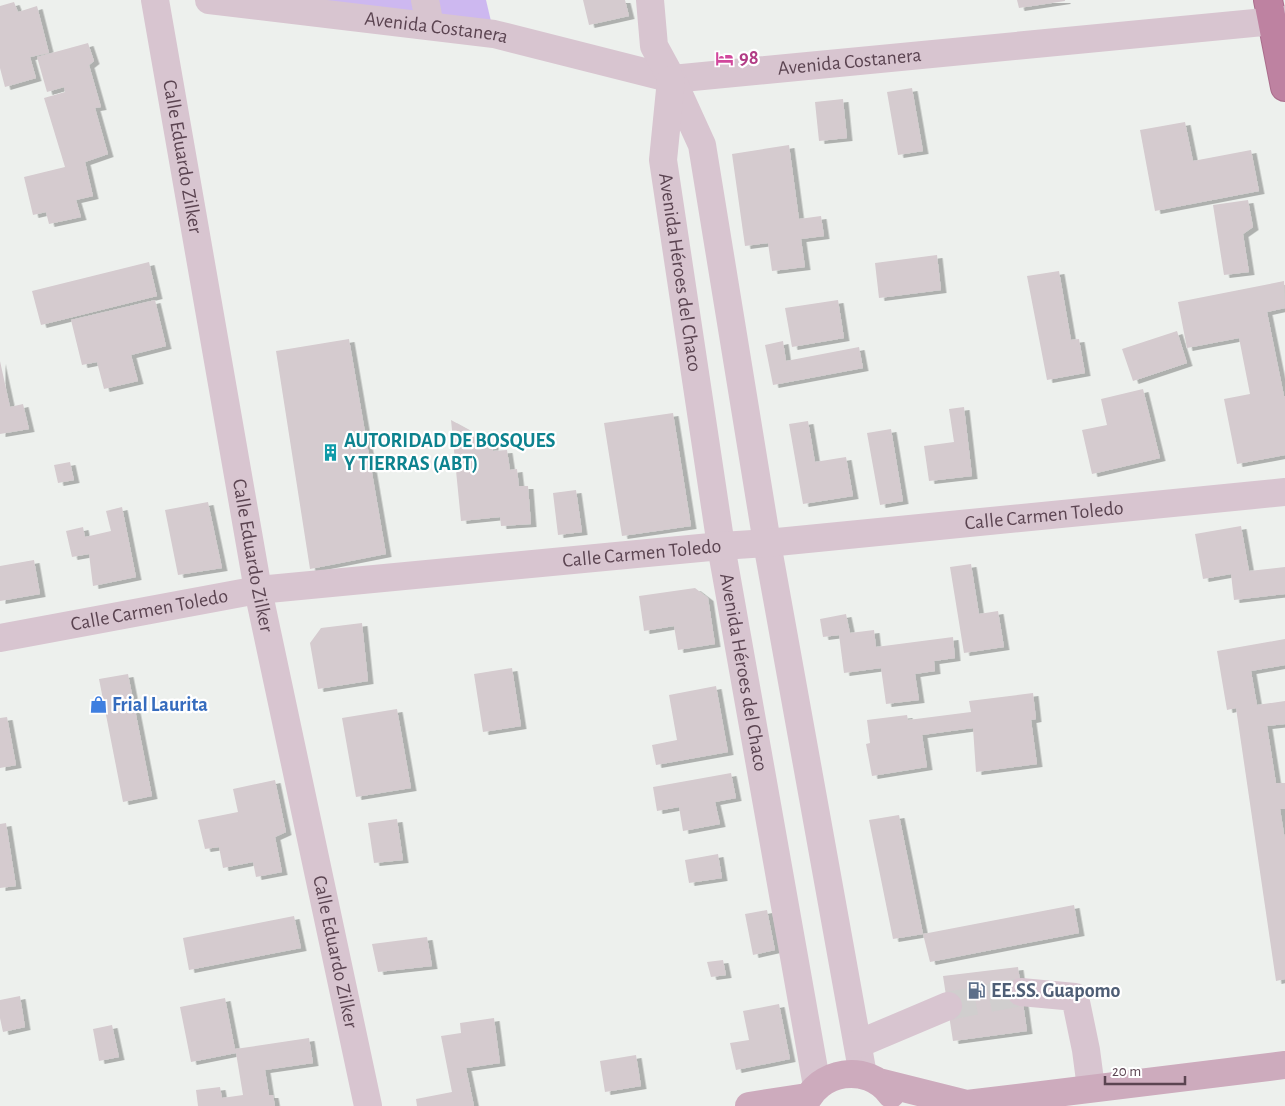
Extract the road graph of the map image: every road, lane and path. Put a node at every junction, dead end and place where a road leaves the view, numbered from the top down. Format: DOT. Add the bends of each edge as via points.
graph roads {
  1 [pos="155,0"];
  2 [pos="209,0"];
  3 [pos="425,0"];
  4 [pos="650,0"];
  5 [pos="1275,14"];
  6 [pos="430,26"];
  7 [pos="672,79"];
  8 [pos="1285,87"];
  9 [pos="1285,492"];
  10 [pos="767,543"];
  11 [pos="721,546"];
  12 [pos="258,590"];
  13 [pos="0,638"];
  14 [pos="1021,992"];
  15 [pos="948,1006"];
  16 [pos="858,1044"];
  17 [pos="1285,1065"];
  18 [pos="871,1078"];
  19 [pos="1091,1088"];
  20 [pos="809,1096"];
  21 [pos="966,1105"];
  22 [pos="368,1106"];
  23 [pos="749,1106"];
  24 [pos="897,1106"];
  1 -- 12 [label="street, Calle Eduardo Zilker"];
  2 -- 6 [label="street, Avenida Costanera"];
  3 -- 6 [label="street"];
  4 -- 7 [label="street, Avenida Héroes del Chaco" via="654,46"];
  5 -- 7 [label="street, Avenida Costanera"];
  5 -- 8 [label="highway"];
  6 -- 7 [label="street, Avenida Costanera" via="494,34"];
  7 -- 10 [label="street, Avenida Héroes del Chaco" via="702,145"];
  7 -- 11 [label="street, Avenida Héroes del Chaco" via="663,160"];
  9 -- 10 [label="street, Calle Carmen Toledo"];
  10 -- 11 [label="street, Calle Carmen Toledo"];
  10 -- 16 [label="street, Avenida Héroes del Chaco"];
  11 -- 12 [label="street, Calle Carmen Toledo"];
  11 -- 20 [label="street, Avenida Héroes del Chaco"];
  12 -- 13 [label="street, Calle Carmen Toledo"];
  12 -- 22 [label="street, Calle Eduardo Zilker"];
  14 -- 19 [label="street" via="1075,997"];
  15 -- 16 [label="street"];
  16 -- 18 [label="street, Avenida Héroes del Chaco"];
  17 -- 19 [label="main road"];
  18 -- 20 [label="main road" via="847,1073 831,1077"];
  18 -- 21 [label="main road"];
  18 -- 24 [label="main road" via="889,1091"];
  19 -- 21 [label="main road"];
  20 -- 23 [label="main road"];
}
